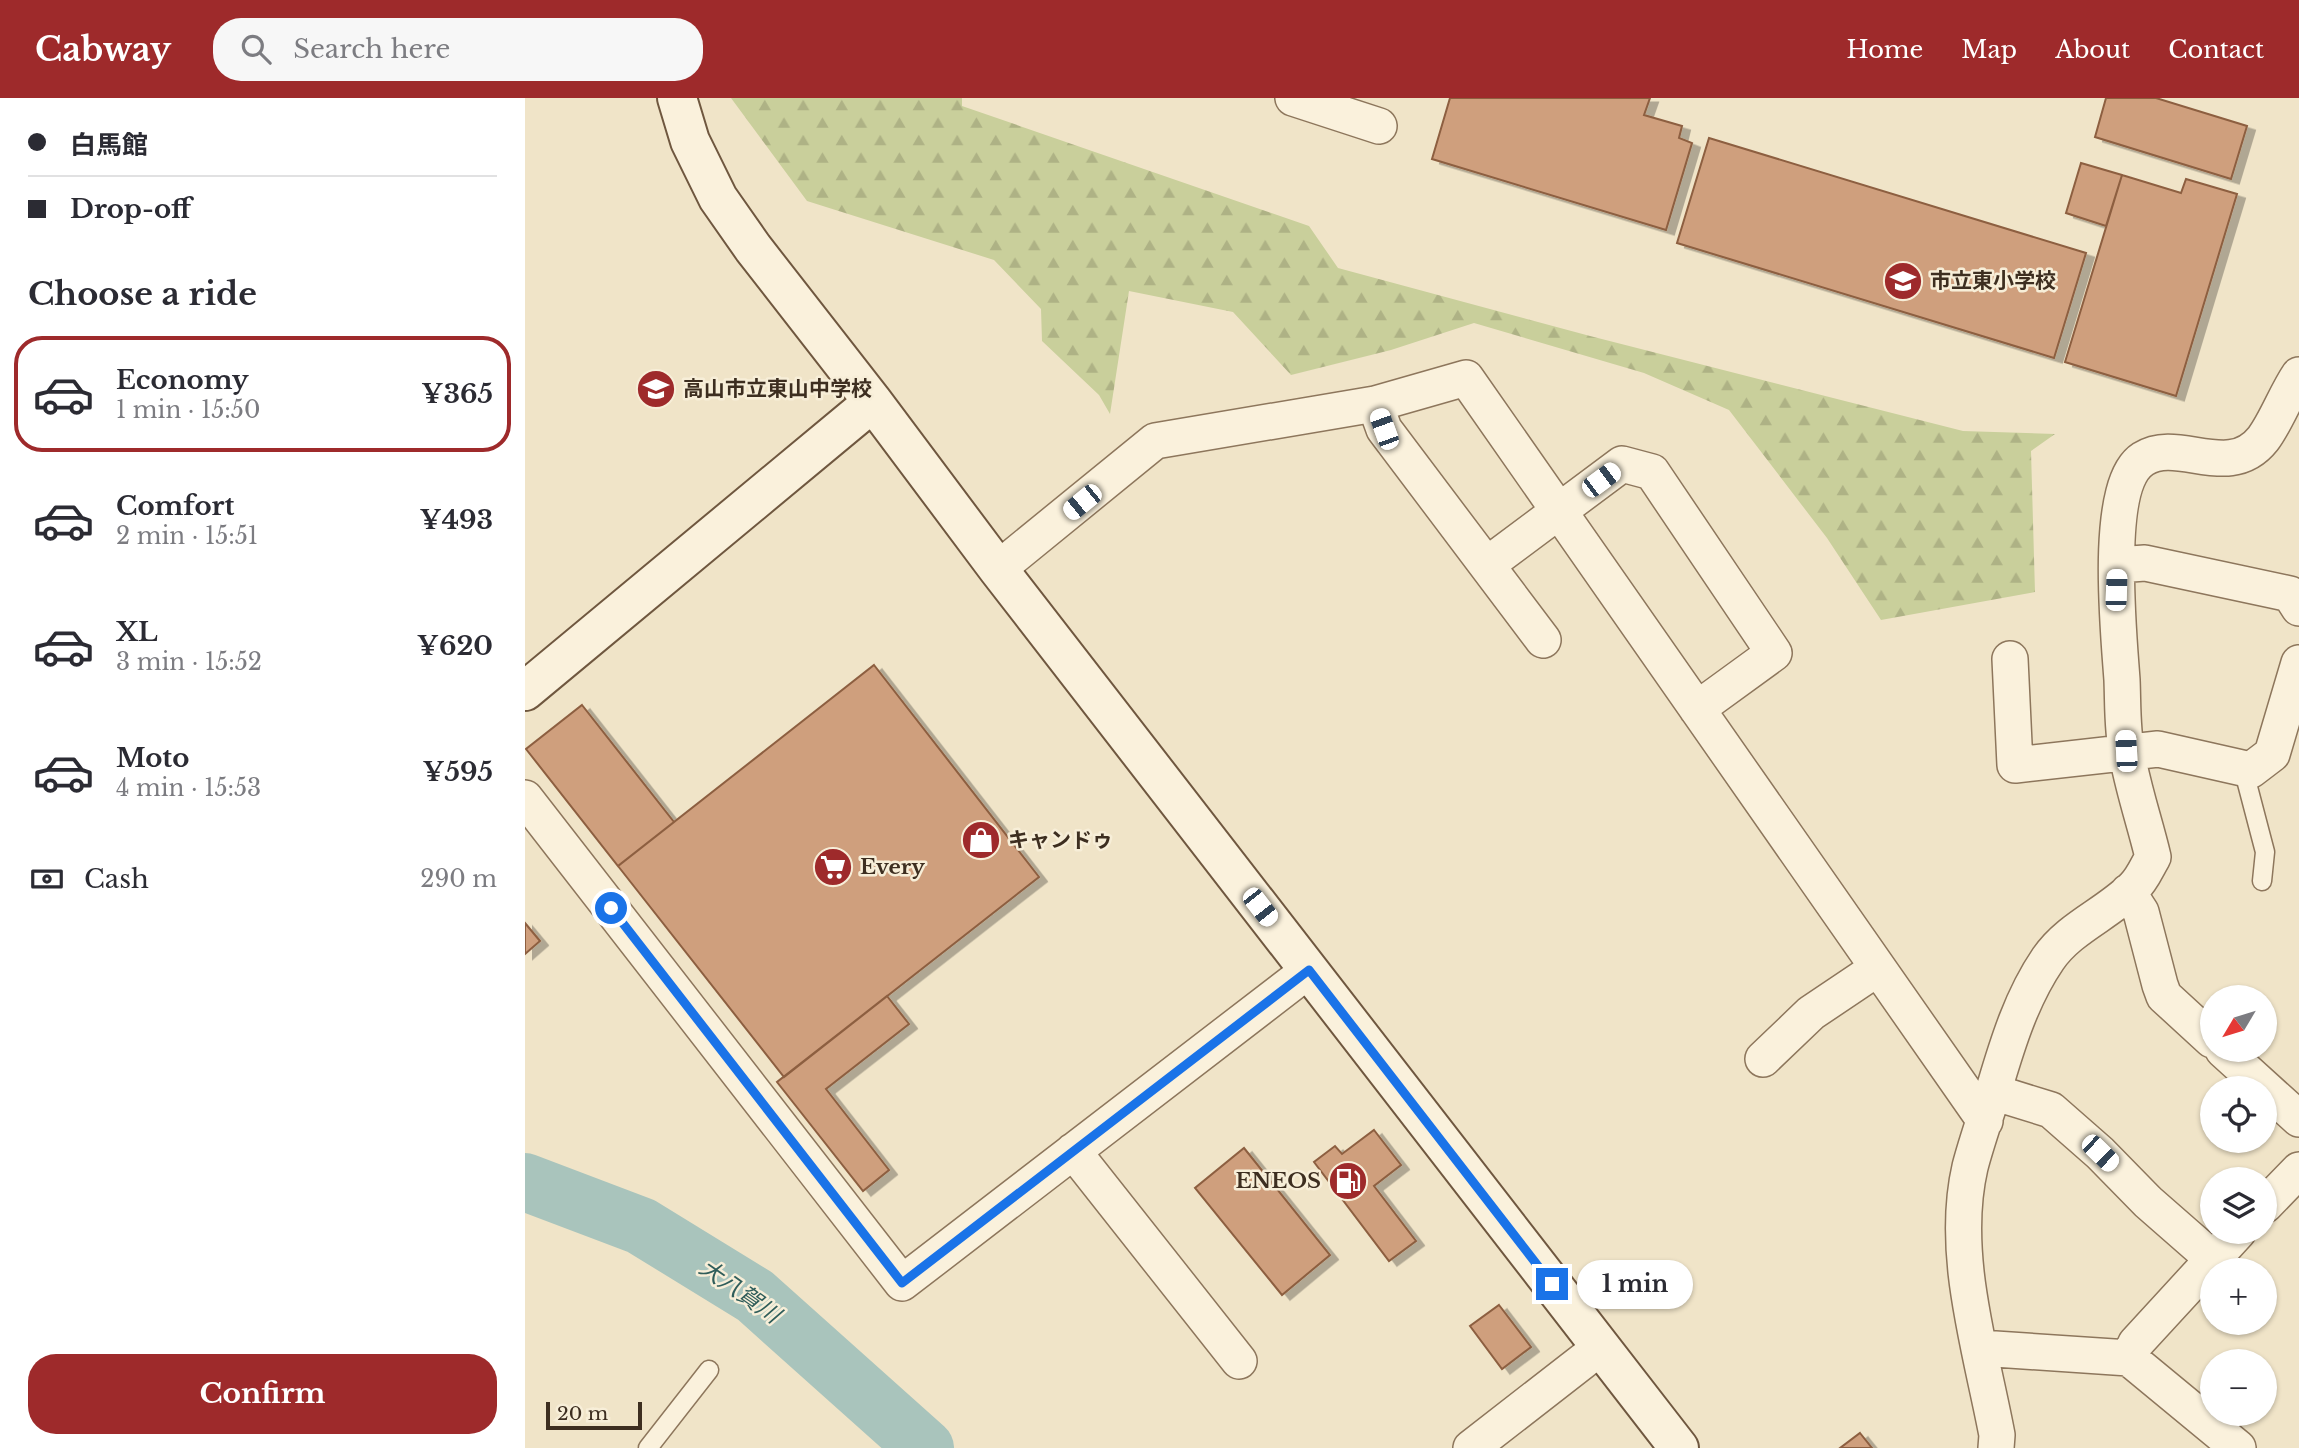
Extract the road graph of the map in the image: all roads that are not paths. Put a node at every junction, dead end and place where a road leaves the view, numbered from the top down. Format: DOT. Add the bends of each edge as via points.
graph roads {
  1 [pos="677,98"];
  2 [pos="1293,98"];
  3 [pos="1379,126"];
  4 [pos="2297,382"];
  5 [pos="873,402"];
  6 [pos="1375,404"];
  7 [pos="1559,512"];
  8 [pos="1485,562"];
  9 [pos="2117,565"];
  10 [pos="998,569"];
  11 [pos="2299,608"];
  12 [pos="1543,640"];
  13 [pos="2010,659"];
  14 [pos="2299,663"];
  15 [pos="525,691"];
  16 [pos="1697,709"];
  17 [pos="2126,751"];
  18 [pos="2243,768"];
  19 [pos="525,798"];
  20 [pos="2262,881"];
  21 [pos="2129,892"];
  22 [pos="1878,968"];
  23 [pos="1309,970"];
  24 [pos="2200,1029"];
  25 [pos="1763,1059"];
  26 [pos="2236,1062"];
  27 [pos="1989,1106"];
  28 [pos="2299,1119"];
  29 [pos="1073,1151"];
  30 [pos="2299,1170"];
  31 [pos="2277,1193"];
  32 [pos="2226,1244"];
  33 [pos="2212,1258"];
  34 [pos="2200,1271"];
  35 [pos="1601,1347"];
  36 [pos="1980,1348"];
  37 [pos="2129,1358"];
  38 [pos="1239,1361"];
  39 [pos="709,1370"];
  40 [pos="648,1448"];
  41 [pos="1471,1448"];
  42 [pos="1679,1448"];
  43 [pos="1996,1448"];
  44 [pos="2238,1448"];
  1 -- 5 [label="street" via="690,141 718,198"];
  2 -- 3 [label="street"];
  4 -- 9 [label="street" via="2262,440 2237,456 2221,459 2155,453 2141,460 2123,494"];
  5 -- 10 [label="street"];
  5 -- 15 [label="street"];
  6 -- 7 [label="street" via="1465,378"];
  6 -- 8 [label="street" via="1384,429"];
  6 -- 10 [label="street" via="1156,441"];
  7 -- 8 [label="street"];
  7 -- 16 [label="street"];
  7 -- 16 [label="street" via="1622,464 1652,472 1774,653"];
  8 -- 12 [label="street"];
  9 -- 11 [label="street" via="2145,563 2290,594"];
  9 -- 17 [label="street"];
  10 -- 23 [label="street"];
  13 -- 17 [label="street" via="2015,765"];
  14 -- 18 [label="street" via="2272,754 2251,770"];
  16 -- 22 [label="street"];
  17 -- 18 [label="street" via="2158,749"];
  17 -- 21 [label="street" via="2153,857"];
  18 -- 20 [label="lane" via="2265,852"];
  19 -- 29 [label="street" via="902,1283"];
  21 -- 24 [label="street" via="2141,912 2164,996"];
  21 -- 27 [label="street" via="2065,940 2037,975 2007,1044"];
  22 -- 25 [label="street" via="1811,1013"];
  22 -- 27 [label="street"];
  23 -- 29 [label="street"];
  23 -- 35 [label="street"];
  26 -- 28 [label="street"];
  27 -- 33 [label="street" via="2051,1110"];
  27 -- 36 [label="street" via="1970,1168 1964,1214 1963,1248"];
  29 -- 38 [label="street"];
  30 -- 31 [label="street"];
  32 -- 33 [label="street"];
  34 -- 37 [label="street" via="2136,1343"];
  35 -- 41 [label="street"];
  35 -- 42 [label="street"];
  36 -- 37 [label="street"];
  36 -- 43 [label="street"];
  37 -- 44 [label="street"];
  39 -- 40 [label="lane"];
}
